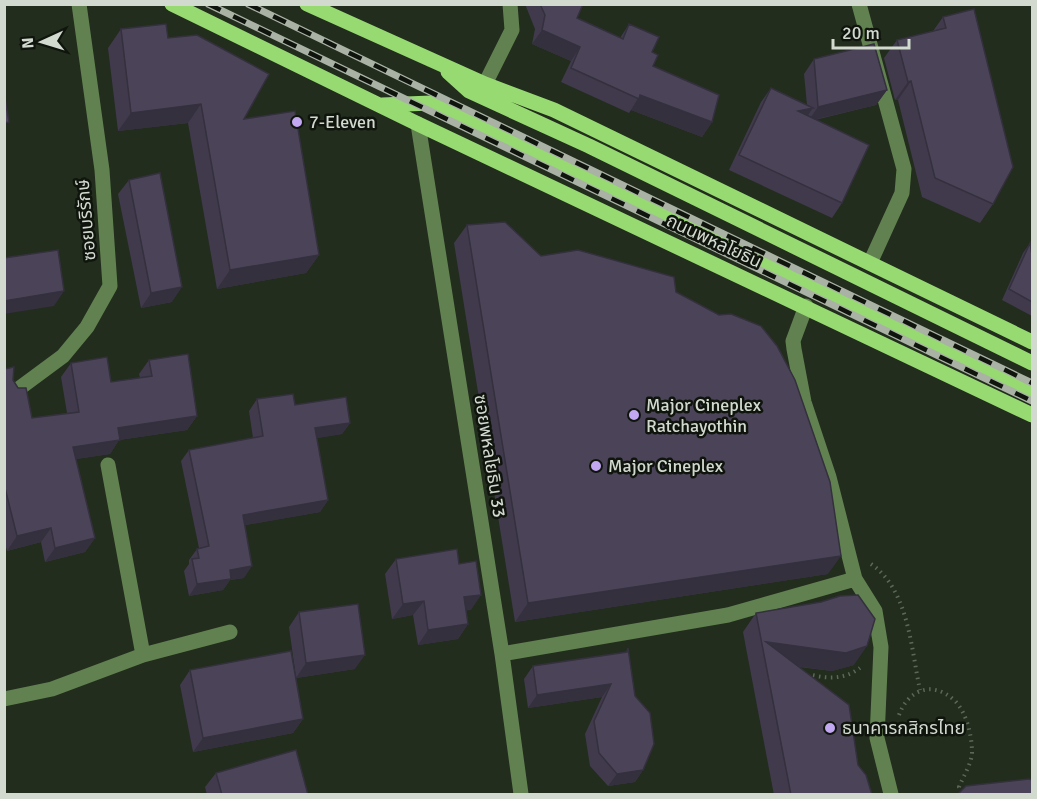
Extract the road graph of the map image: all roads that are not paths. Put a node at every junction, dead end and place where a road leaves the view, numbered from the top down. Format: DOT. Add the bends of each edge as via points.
graph roads {
  1 [pos="80,4"];
  2 [pos="172,4"];
  3 [pos="307,4"];
  4 [pos="510,4"];
  5 [pos="859,4"];
  6 [pos="323,8"];
  7 [pos="437,63"];
  8 [pos="485,84"];
  9 [pos="379,105"];
  10 [pos="418,124"];
  11 [pos="870,263"];
  12 [pos="806,306"];
  13 [pos="1032,342"];
  14 [pos="1032,363"];
  15 [pos="13,393"];
  16 [pos="1032,393"];
  17 [pos="1032,415"];
  18 [pos="108,465"];
  19 [pos="855,579"];
  20 [pos="230,632"];
  21 [pos="502,654"];
  22 [pos="143,655"];
  23 [pos="4,699"];
  24 [pos="521,795"];
  25 [pos="891,795"];
  1 -- 15 [label="street, ซอยบริรักษ์" via="102,170 110,286 87,327 63,356"];
  2 -- 9 [label="main road, ถนนพหลโยธิน"];
  3 -- 6 [label="main road, ถนนพหลโยธิน"];
  4 -- 8 [label="street" via="512,30"];
  5 -- 11 [label="street" via="904,175 902,193"];
  6 -- 7 [label="main road, ถนนพหลโยธิน"];
  7 -- 8 [label="main road, ถนนพหลโยธิน"];
  7 -- 14 [label="main road, ถนนพหลโยธิน" via="469,91"];
  8 -- 11 [label="main road, ถนนพหลโยธิน" via="554,110"];
  9 -- 10 [label="main road, ถนนพหลโยธิน"];
  9 -- 16 [label="main road, ถนนพหลโยธิน" via="430,103"];
  10 -- 12 [label="main road, ถนนพหลโยธิน"];
  10 -- 21 [label="street, ซอยพหลโยธิน 33"];
  11 -- 13 [label="main road, ถนนพหลโยธิน"];
  12 -- 17 [label="main road, ถนนพหลโยธิน"];
  12 -- 19 [label="street" via="793,341 802,392"];
  18 -- 22 [label="street"];
  19 -- 21 [label="street" via="728,615"];
  19 -- 25 [label="street" via="875,610 881,646 877,738"];
  20 -- 22 [label="street"];
  21 -- 24 [label="street, ซอยพหลโยธิน 33"];
  22 -- 23 [label="street" via="52,689"];
}
